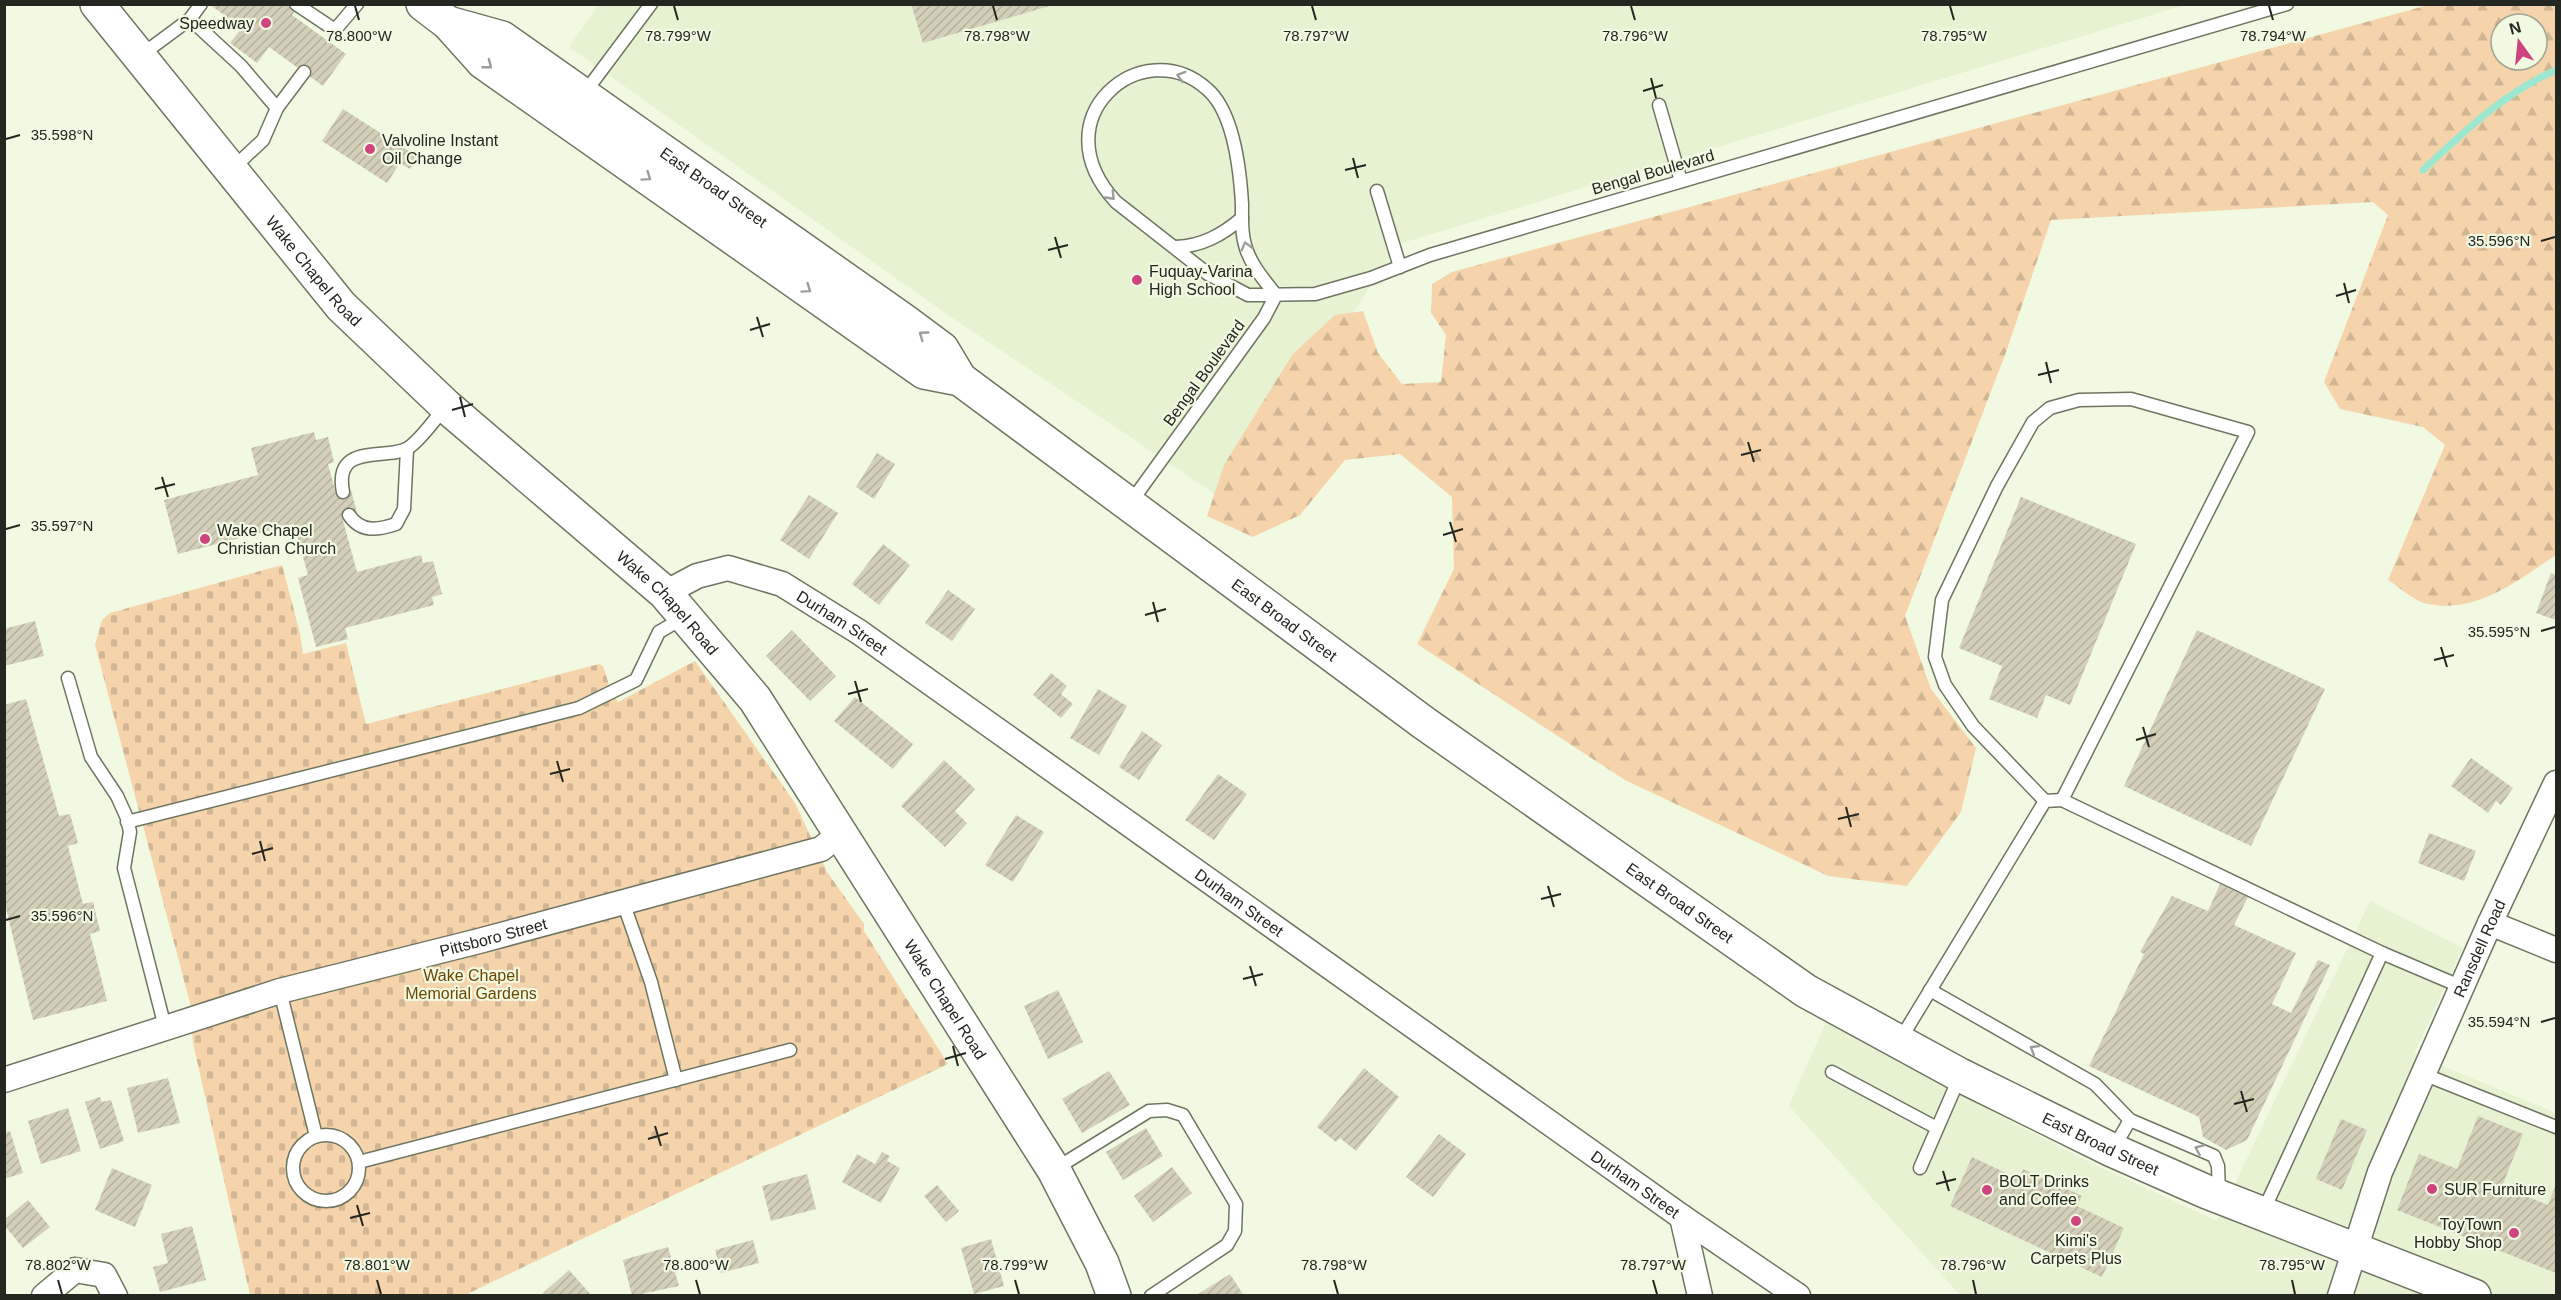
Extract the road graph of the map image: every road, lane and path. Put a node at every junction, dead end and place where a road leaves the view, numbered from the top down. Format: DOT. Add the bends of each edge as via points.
graph roads {
  1 [pos="97,4"];
  2 [pos="201,4"];
  3 [pos="296,4"];
  4 [pos="357,4"];
  5 [pos="651,4"];
  6 [pos="2287,4"];
  7 [pos="436,14"];
  8 [pos="190,19"];
  9 [pos="139,57"];
  10 [pos="304,72"];
  11 [pos="1659,105"];
  12 [pos="277,108"];
  13 [pos="575,108"];
  14 [pos="231,170"];
  15 [pos="1681,181"];
  16 [pos="1377,191"];
  17 [pos="1242,218"];
  18 [pos="1176,247"];
  19 [pos="1400,267"];
  20 [pos="1276,295"];
  21 [pos="446,406"];
  22 [pos="407,449"];
  23 [pos="343,492"];
  24 [pos="1129,505"];
  25 [pos="349,515"];
  26 [pos="676,604"];
  27 [pos="68,678"];
  28 [pos="2556,783"];
  29 [pos="2062,800"];
  30 [pos="2044,801"];
  31 [pos="128,822"];
  32 [pos="840,834"];
  33 [pos="623,902"];
  34 [pos="2490,923"];
  35 [pos="2556,950"];
  36 [pos="2382,953"];
  37 [pos="2462,987"];
  38 [pos="1930,990"];
  39 [pos="280,991"];
  40 [pos="165,1027"];
  41 [pos="1899,1041"];
  42 [pos="790,1050"];
  43 [pos="1832,1072"];
  44 [pos="2423,1074"];
  45 [pos="1960,1075"];
  46 [pos="4,1080"];
  47 [pos="676,1080"];
  48 [pos="2130,1120"];
  49 [pos="2556,1127"];
  50 [pos="1937,1128"];
  51 [pos="316,1136"];
  52 [pos="2112,1150"];
  53 [pos="359,1162"];
  54 [pos="1920,1168"];
  55 [pos="1054,1170"];
  56 [pos="2219,1197"];
  57 [pos="2263,1213"];
  58 [pos="1682,1217"];
  59 [pos="2355,1248"];
  60 [pos="44,1296"];
  61 [pos="115,1296"];
  62 [pos="1114,1296"];
  63 [pos="1151,1296"];
  64 [pos="1700,1296"];
  65 [pos="1798,1296"];
  66 [pos="2340,1296"];
  67 [pos="2474,1296"];
  1 -- 9 [label="main road, Wake Chapel Road"];
  2 -- 8 [label="lane"];
  3 -- 4 [label="lane" via="331,35"];
  5 -- 13 [label="lane"];
  6 -- 15 [label="lane, Bengal Boulevard"];
  7 -- 13 [label="main road, East Broad Street" via="483,62"];
  8 -- 9 [label="lane"];
  8 -- 12 [label="lane" via="241,66"];
  9 -- 14 [label="main road, Wake Chapel Road"];
  10 -- 12 [label="lane"];
  11 -- 15 [label="lane"];
  12 -- 14 [label="lane" via="263,140"];
  13 -- 24 [label="main road, East Broad Street" via="942,349 960,379"];
  14 -- 21 [label="main road, Wake Chapel Road" via="341,306"];
  15 -- 19 [label="lane, Bengal Boulevard"];
  16 -- 19 [label="lane"];
  17 -- 18 [label="lane" via="1217,237 1189,247"];
  17 -- 18 [label="lane, one-way" via="1229,123 1216,99 1194,80 1178,74 1159,71 1127,79 1113,87 1095,109 1088,133 1092,166 1116,202"];
  20 -- 17 [label="lane, one-way" via="1248,255"];
  18 -- 20 [label="lane" via="1208,274 1236,290 1248,295"];
  19 -- 20 [label="lane, Bengal Boulevard" via="1315,294"];
  20 -- 24 [label="lane, Bengal Boulevard" via="1264,318"];
  21 -- 22 [label="lane"];
  21 -- 26 [label="main road, Wake Chapel Road"];
  22 -- 23 [label="lane" via="357,457 344,470"];
  22 -- 25 [label="lane" via="404,509 396,524 379,530 364,528"];
  24 -- 41 [label="main road, East Broad Street" via="1643,879 1806,991"];
  26 -- 31 [label="lane" via="636,680 579,708"];
  26 -- 32 [label="main road, Wake Chapel Road" via="755,699"];
  26 -- 58 [label="street, Durham Street" via="697,576 728,568 782,584 859,632"];
  27 -- 31 [label="lane" via="90,757 117,796"];
  28 -- 34 [label="street, Ransdell Road"];
  29 -- 30 [label="lane"];
  29 -- 30 [label="lane" via="2248,432 2131,399 2079,400 2050,408 2033,422 1996,486 1942,600 1935,657 1945,685 1973,726"];
  29 -- 36 [label="lane"];
  30 -- 38 [label="lane"];
  31 -- 40 [label="lane" via="124,868"];
  32 -- 33 [label="street, Pittsboro Street" via="821,849"];
  32 -- 55 [label="main road, Wake Chapel Road"];
  33 -- 39 [label="street, Pittsboro Street"];
  33 -- 47 [label="lane" via="651,982"];
  34 -- 35 [label="street"];
  34 -- 37 [label="street, Ransdell Road"];
  36 -- 37 [label="lane"];
  36 -- 57 [label="lane"];
  37 -- 44 [label="street, Ransdell Road"];
  38 -- 41 [label="lane"];
  48 -- 38 [label="lane, one-way" via="2095,1084"];
  39 -- 40 [label="street, Pittsboro Street"];
  39 -- 51 [label="lane"];
  40 -- 46 [label="street, Pittsboro Street"];
  41 -- 45 [label="main road, East Broad Street"];
  42 -- 47 [label="lane"];
  43 -- 50 [label="lane"];
  44 -- 49 [label="lane"];
  44 -- 59 [label="street, Ransdell Road" via="2380,1172"];
  45 -- 50 [label="lane"];
  45 -- 52 [label="main road, East Broad Street"];
  47 -- 53 [label="lane"];
  48 -- 52 [label="lane"];
  56 -- 48 [label="lane, one-way" via="2214,1156"];
  50 -- 54 [label="lane"];
  51 -- 53 [label="lane" via="338,1137 355,1151"];
  51 -- 53 [label="lane" via="298,1149 292,1169 300,1190 308,1197 329,1201 340,1198 356,1183"];
  52 -- 56 [label="main road, East Broad Street"];
  55 -- 62 [label="main road, Wake Chapel Road" via="1102,1263"];
  55 -- 63 [label="lane" via="1149,1111 1167,1110 1183,1115 1236,1203 1235,1231 1227,1245"];
  56 -- 57 [label="main road, East Broad Street"];
  57 -- 59 [label="main road, East Broad Street"];
  58 -- 64 [label="street"];
  58 -- 65 [label="street, Durham Street"];
  59 -- 66 [label="street, Ransdell Road"];
  59 -- 67 [label="main road, East Broad Street"];
  60 -- 61 [label="street" via="75,1270 104,1275"];
}
